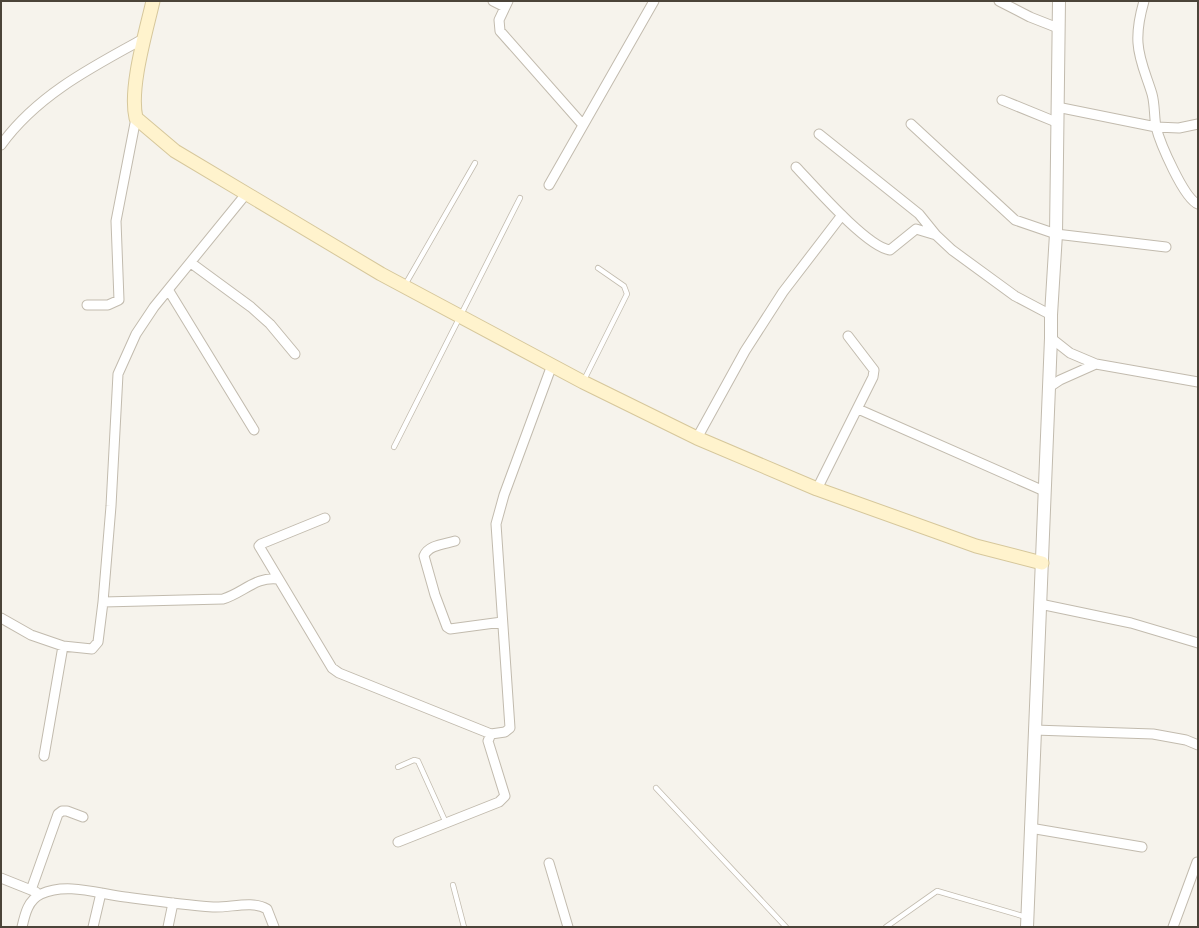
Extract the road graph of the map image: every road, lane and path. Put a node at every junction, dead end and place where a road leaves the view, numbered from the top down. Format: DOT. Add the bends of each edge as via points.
graph roads {
  1 [pos="152,1"];
  2 [pos="493,1"];
  3 [pos="654,1"];
  4 [pos="999,1"];
  5 [pos="1058,1"];
  6 [pos="1144,1"];
  7 [pos="507,4"];
  8 [pos="1058,28"];
  9 [pos="145,38"];
  10 [pos="1002,100"];
  11 [pos="1057,107"];
  12 [pos="136,118"];
  13 [pos="1056,122"];
  14 [pos="911,124"];
  15 [pos="1198,124"];
  16 [pos="583,125"];
  17 [pos="1156,127"];
  18 [pos="819,134"];
  19 [pos="1,145"];
  20 [pos="475,163"];
  21 [pos="796,167"];
  22 [pos="549,185"];
  23 [pos="246,194"];
  24 [pos="520,198"];
  25 [pos="1198,204"];
  26 [pos="842,215"];
  27 [pos="1056,234"];
  28 [pos="936,235"];
  29 [pos="1166,247"];
  30 [pos="192,263"];
  31 [pos="598,268"];
  32 [pos="405,287"];
  33 [pos="168,291"];
  34 [pos="87,305"];
  35 [pos="1050,315"];
  36 [pos="459,316"];
  37 [pos="848,336"];
  38 [pos="1052,338"];
  39 [pos="295,354"];
  40 [pos="1096,364"];
  41 [pos="552,365"];
  42 [pos="583,382"];
  43 [pos="1198,382"];
  44 [pos="1048,388"];
  45 [pos="858,409"];
  46 [pos="254,430"];
  47 [pos="697,438"];
  48 [pos="394,447"];
  49 [pos="817,489"];
  50 [pos="1044,491"];
  51 [pos="325,518"];
  52 [pos="455,541"];
  53 [pos="1042,563"];
  54 [pos="278,579"];
  55 [pos="103,602"];
  56 [pos="1040,604"];
  57 [pos="1,618"];
  58 [pos="502,622"];
  59 [pos="1198,643"];
  60 [pos="63,646"];
  61 [pos="1034,730"];
  62 [pos="491,734"];
  63 [pos="1198,744"];
  64 [pos="44,756"];
  65 [pos="398,767"];
  66 [pos="656,788"];
  67 [pos="83,816"];
  68 [pos="446,823"];
  69 [pos="1030,828"];
  70 [pos="398,842"];
  71 [pos="1142,847"];
  72 [pos="1197,862"];
  73 [pos="549,863"];
  74 [pos="1,878"];
  75 [pos="453,885"];
  76 [pos="31,890"];
  77 [pos="101,893"];
  78 [pos="42,894"];
  79 [pos="173,903"];
  80 [pos="1026,922"];
  81 [pos="22,927"];
  82 [pos="93,927"];
  83 [pos="168,927"];
  84 [pos="274,927"];
  85 [pos="464,927"];
  86 [pos="568,927"];
  87 [pos="786,927"];
  88 [pos="886,927"];
  89 [pos="1173,927"];
  1 -- 9 [label="main road"];
  2 -- 7 [label="street"];
  3 -- 16 [label="street"];
  4 -- 8 [label="street"];
  5 -- 8 [label="street"];
  6 -- 17 [label="street" via="1139,20 1138,43 1152,94"];
  7 -- 16 [label="street" via="499,20 500,31"];
  8 -- 11 [label="street"];
  9 -- 12 [label="main road" via="134,103"];
  9 -- 19 [label="street" via="70,80 30,111"];
  10 -- 13 [label="street"];
  11 -- 13 [label="street"];
  11 -- 17 [label="street"];
  12 -- 23 [label="main road" via="175,151"];
  12 -- 34 [label="street" via="116,221 119,300 108,306"];
  13 -- 27 [label="street"];
  14 -- 27 [label="street" via="1009,216"];
  15 -- 17 [label="street" via="1174,128"];
  16 -- 22 [label="street"];
  17 -- 25 [label="street" via="1185,193 1190,200"];
  18 -- 28 [label="street" via="919,214"];
  20 -- 32 [label="lane"];
  21 -- 26 [label="street"];
  23 -- 30 [label="street"];
  23 -- 32 [label="main road"];
  24 -- 36 [label="lane"];
  26 -- 28 [label="street" via="876,245 885,249 890,250 916,229"];
  26 -- 47 [label="street" via="804,262 770,312 745,351"];
  27 -- 29 [label="street"];
  27 -- 35 [label="street"];
  28 -- 35 [label="street" via="952,250 1015,296"];
  30 -- 33 [label="street"];
  30 -- 39 [label="street" via="251,307 270,324"];
  31 -- 42 [label="lane" via="624,286 627,294"];
  32 -- 36 [label="main road"];
  33 -- 46 [label="street"];
  33 -- 55 [label="street" via="136,334 118,374"];
  35 -- 38 [label="street"];
  36 -- 41 [label="main road"];
  36 -- 48 [label="lane"];
  37 -- 45 [label="street" via="874,370"];
  38 -- 40 [label="street" via="1070,353"];
  38 -- 44 [label="street"];
  40 -- 43 [label="street"];
  40 -- 44 [label="street"];
  41 -- 42 [label="main road"];
  41 -- 58 [label="street" via="504,494 496,524"];
  42 -- 47 [label="main road"];
  44 -- 50 [label="street"];
  45 -- 49 [label="street"];
  45 -- 50 [label="street"];
  47 -- 49 [label="main road"];
  49 -- 53 [label="main road" via="976,546"];
  50 -- 53 [label="street"];
  51 -- 54 [label="street" via="259,546"];
  52 -- 58 [label="street" via="432,547 424,556 447,627"];
  53 -- 56 [label="street"];
  54 -- 55 [label="street" via="259,580 223,599"];
  54 -- 62 [label="street" via="332,668 338,673"];
  55 -- 60 [label="street" via="96,647 92,649"];
  56 -- 59 [label="street" via="1131,623"];
  56 -- 61 [label="street"];
  57 -- 60 [label="street" via="31,635"];
  58 -- 62 [label="street" via="510,728 505,732"];
  60 -- 64 [label="street"];
  61 -- 63 [label="street" via="1153,734"];
  61 -- 69 [label="street"];
  62 -- 68 [label="street" via="488,741 505,796 499,802"];
  65 -- 68 [label="lane" via="414,760 418,761"];
  66 -- 87 [label="lane"];
  67 -- 76 [label="street" via="67,811 58,814"];
  68 -- 70 [label="street"];
  69 -- 71 [label="street"];
  69 -- 80 [label="street"];
  72 -- 89 [label="street"];
  73 -- 86 [label="street"];
  74 -- 76 [label="street"];
  75 -- 85 [label="lane"];
  76 -- 78 [label="street"];
  77 -- 78 [label="street" via="68,889"];
  77 -- 79 [label="street"];
  77 -- 82 [label="street"];
  78 -- 81 [label="street" via="30,904"];
  79 -- 83 [label="street"];
  79 -- 84 [label="street" via="215,908 257,905 267,909"];
  80 -- 88 [label="lane" via="937,891"];
}
